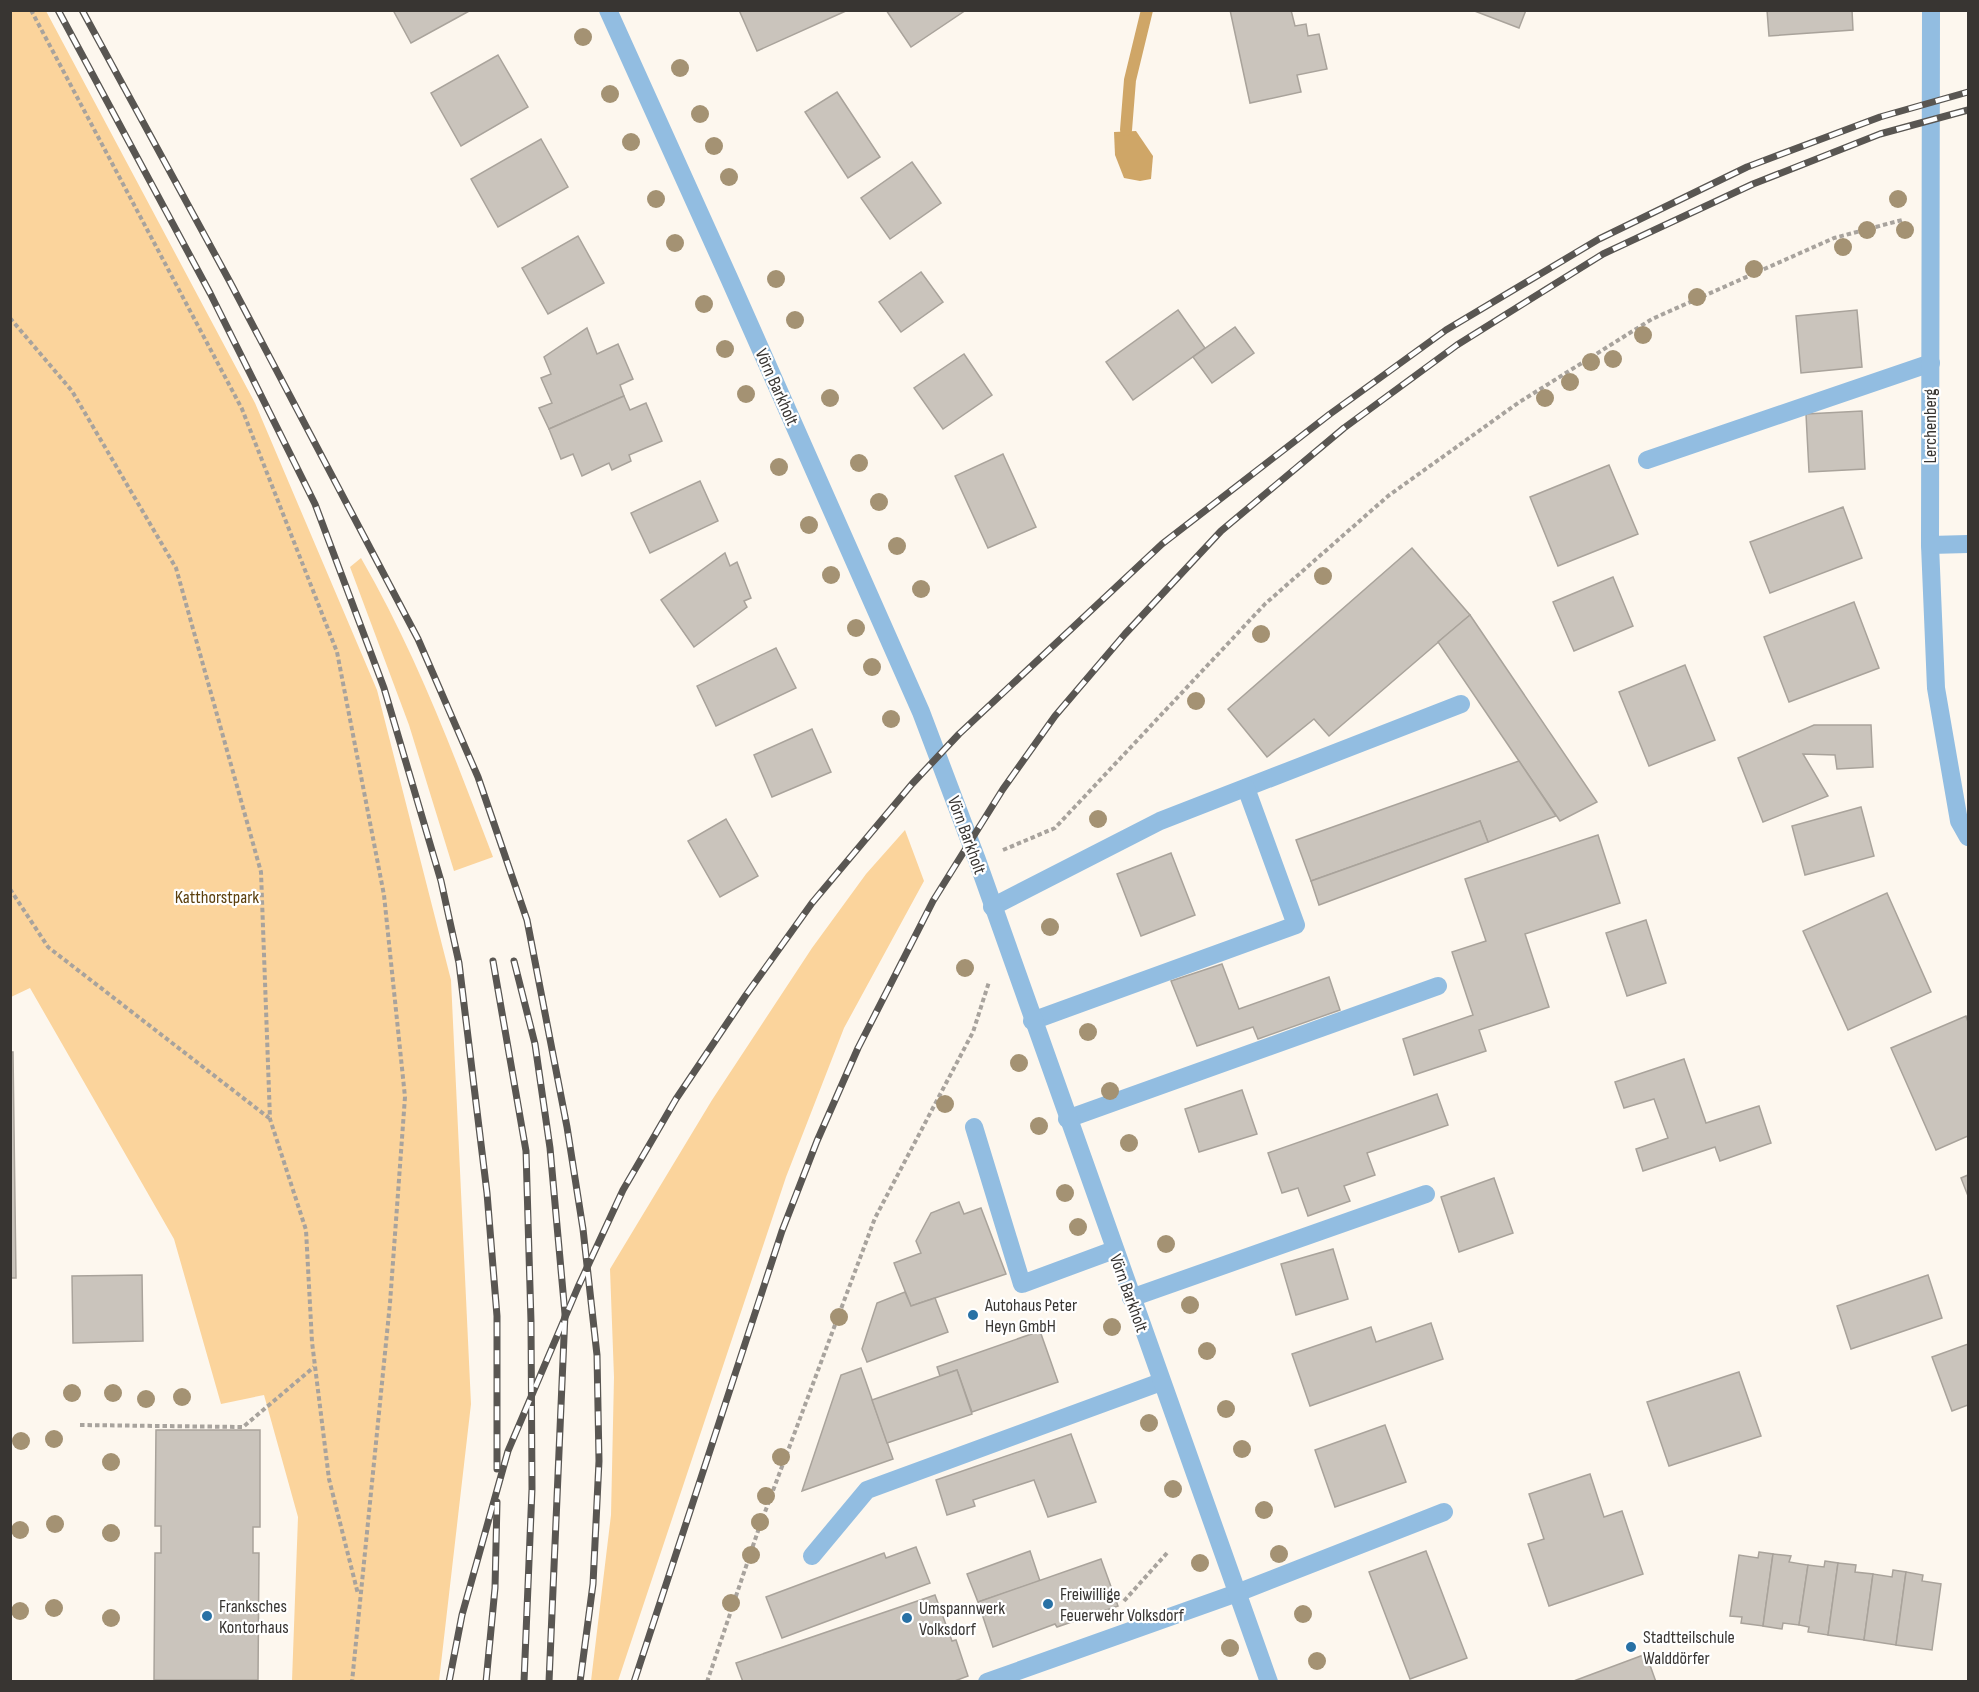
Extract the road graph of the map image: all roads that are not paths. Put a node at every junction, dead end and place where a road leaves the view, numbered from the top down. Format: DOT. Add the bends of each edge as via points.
graph roads {
  1 [pos="608,10"];
  2 [pos="1931,10"];
  3 [pos="1931,363"];
  4 [pos="1647,460"];
  5 [pos="1968,544"];
  6 [pos="1930,545"];
  7 [pos="1461,704"];
  8 [pos="1246,788"];
  9 [pos="1968,837"];
  10 [pos="992,907"];
  11 [pos="1438,986"];
  12 [pos="1032,1021"];
  13 [pos="1067,1119"];
  14 [pos="974,1127"];
  15 [pos="1426,1194"];
  16 [pos="1114,1250"];
  17 [pos="1131,1298"];
  18 [pos="1161,1382"];
  19 [pos="1444,1512"];
  20 [pos="812,1556"];
  21 [pos="1237,1593"];
  22 [pos="987,1682"];
  23 [pos="1269,1682"];
  1 -- 10 [label="street, Vörn Barkholt" via="921,712"];
  2 -- 3 [label="street, Lerchenberg"];
  3 -- 4 [label="street"];
  3 -- 6 [label="street, Lerchenberg"];
  5 -- 6 [label="street"];
  6 -- 9 [label="street, Lerchenberg" via="1936,688 1959,821"];
  7 -- 8 [label="street"];
  8 -- 10 [label="street" via="1160,821"];
  8 -- 12 [label="street" via="1296,925"];
  10 -- 12 [label="street, Vörn Barkholt"];
  11 -- 13 [label="street"];
  12 -- 13 [label="street, Vörn Barkholt"];
  13 -- 16 [label="street, Vörn Barkholt"];
  14 -- 16 [label="street" via="1022,1284"];
  15 -- 17 [label="street"];
  16 -- 17 [label="street, Vörn Barkholt"];
  17 -- 18 [label="street, Vörn Barkholt"];
  18 -- 20 [label="street" via="867,1490"];
  18 -- 21 [label="street, Vörn Barkholt"];
  19 -- 21 [label="street"];
  21 -- 22 [label="street"];
  21 -- 23 [label="street, Vörn Barkholt"];
}
